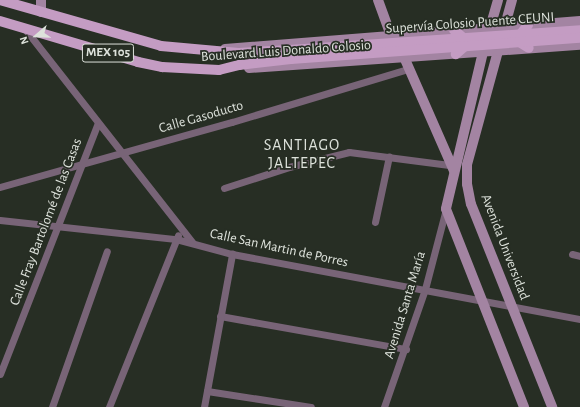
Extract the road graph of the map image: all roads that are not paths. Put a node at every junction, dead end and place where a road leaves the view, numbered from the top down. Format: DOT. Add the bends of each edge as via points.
graph roads {
  1 [pos="41,0"];
  2 [pos="378,0"];
  3 [pos="498,0"];
  4 [pos="512,0"];
  5 [pos="2,1"];
  6 [pos="41,12"];
  7 [pos="0,21"];
  8 [pos="580,21"];
  9 [pos="528,26"];
  10 [pos="504,27"];
  11 [pos="490,28"];
  12 [pos="25,29"];
  13 [pos="454,30"];
  14 [pos="580,30"];
  15 [pos="391,35"];
  16 [pos="580,38"];
  17 [pos="580,45"];
  18 [pos="529,48"];
  19 [pos="218,50"];
  20 [pos="498,50"];
  21 [pos="483,52"];
  22 [pos="456,54"];
  23 [pos="290,55"];
  24 [pos="404,57"];
  25 [pos="408,69"];
  26 [pos="219,70"];
  27 [pos="98,123"];
  28 [pos="122,153"];
  29 [pos="389,156"];
  30 [pos="81,163"];
  31 [pos="451,168"];
  32 [pos="0,187"];
  33 [pos="224,188"];
  34 [pos="446,209"];
  35 [pos="0,220"];
  36 [pos="375,222"];
  37 [pos="60,225"];
  38 [pos="181,228"];
  39 [pos="176,239"];
  40 [pos="192,242"];
  41 [pos="107,251"];
  42 [pos="232,254"];
  43 [pos="572,254"];
  44 [pos="580,256"];
  45 [pos="425,289"];
  46 [pos="481,301"];
  47 [pos="514,308"];
  48 [pos="220,316"];
  49 [pos="580,319"];
  50 [pos="406,349"];
  51 [pos="0,374"];
  52 [pos="207,392"];
  53 [pos="52,407"];
  54 [pos="109,407"];
  55 [pos="204,407"];
  56 [pos="311,407"];
  57 [pos="384,407"];
  58 [pos="524,407"];
  59 [pos="552,407"];
  1 -- 6 [label="street"];
  2 -- 15 [label="street"];
  3 -- 11 [label="street"];
  4 -- 10 [label="street, Avenida Universidad"];
  5 -- 6 [label="main road, Boulevard Luis Donaldo Colosio / MEX 105"];
  6 -- 19 [label="main road, Boulevard Luis Donaldo Colosio / MEX 105" via="161,46 189,50"];
  7 -- 12 [label="main road, Boulevard Luis Donaldo Colosio / MEX 105"];
  8 -- 9 [label="street, Boulevard Luis Donaldo Colosio / MEX 105"];
  9 -- 10 [label="street, Boulevard Luis Donaldo Colosio / MEX 105"];
  9 -- 18 [label="main road" via="520,36 522,44"];
  10 -- 11 [label="street, Boulevard Luis Donaldo Colosio / MEX 105"];
  10 -- 20 [label="street, Avenida Universidad"];
  11 -- 13 [label="street, Boulevard Luis Donaldo Colosio / MEX 105"];
  11 -- 21 [label="street"];
  12 -- 26 [label="main road, Boulevard Luis Donaldo Colosio / MEX 105" via="138,62 191,71"];
  12 -- 27 [label="street, Calle San Martin de Porres"];
  13 -- 15 [label="street, Boulevard Luis Donaldo Colosio / MEX 105"];
  13 -- 22 [label="main road" via="466,40 464,47"];
  14 -- 23 [label="main road, Supervía Colosio Puente CEUNI, bridge"];
  15 -- 19 [label="street, Boulevard Luis Donaldo Colosio / MEX 105"];
  16 -- 23 [label="main road, Supervía Colosio Puente CEUNI, bridge"];
  17 -- 18 [label="street, Boulevard Luis Donaldo Colosio / MEX 105"];
  18 -- 20 [label="street, Boulevard Luis Donaldo Colosio / MEX 105"];
  19 -- 23 [label="main road"];
  20 -- 21 [label="street, Boulevard Luis Donaldo Colosio / MEX 105"];
  20 -- 47 [label="street, Avenida Universidad" via="467,164 467,184 472,204"];
  21 -- 22 [label="street, Boulevard Luis Donaldo Colosio / MEX 105"];
  21 -- 31 [label="street"];
  22 -- 24 [label="street, Boulevard Luis Donaldo Colosio / MEX 105"];
  23 -- 26 [label="main road"];
  24 -- 25 [label="street"];
  24 -- 26 [label="street, Boulevard Luis Donaldo Colosio / MEX 105"];
  25 -- 28 [label="street, Calle Gasoducto"];
  25 -- 31 [label="street"];
  27 -- 28 [label="street, Calle San Martin de Porres"];
  27 -- 30 [label="street, Calle Fray Bartolomé de las Casas"];
  28 -- 30 [label="street, Calle Gasoducto"];
  28 -- 38 [label="street, Calle San Martin de Porres"];
  29 -- 31 [label="street"];
  29 -- 33 [label="street" via="349,152 289,167"];
  29 -- 36 [label="street"];
  30 -- 32 [label="street, Calle Gasoducto"];
  30 -- 37 [label="street, Calle Fray Bartolomé de las Casas"];
  31 -- 34 [label="street"];
  34 -- 45 [label="street, Avenida Santa María"];
  34 -- 46 [label="street"];
  35 -- 37 [label="street"];
  37 -- 39 [label="street"];
  37 -- 51 [label="street, Calle Fray Bartolomé de las Casas"];
  38 -- 39 [label="street"];
  38 -- 40 [label="street, Calle San Martin de Porres"];
  39 -- 40 [label="street"];
  39 -- 54 [label="street"];
  40 -- 42 [label="street, Calle San Martin de Porres"];
  41 -- 53 [label="street"];
  42 -- 45 [label="street, Calle San Martin de Porres"];
  42 -- 48 [label="street"];
  43 -- 44 [label="street"];
  45 -- 46 [label="street, Calle San Martin de Porres"];
  45 -- 50 [label="street, Avenida Santa María"];
  46 -- 47 [label="street, Calle San Martin de Porres"];
  46 -- 58 [label="street"];
  47 -- 49 [label="street, Calle San Martin de Porres"];
  47 -- 59 [label="street, Avenida Universidad"];
  48 -- 50 [label="street"];
  48 -- 52 [label="street"];
  50 -- 57 [label="street, Avenida Santa María"];
  52 -- 55 [label="street"];
  52 -- 56 [label="street"];
}
